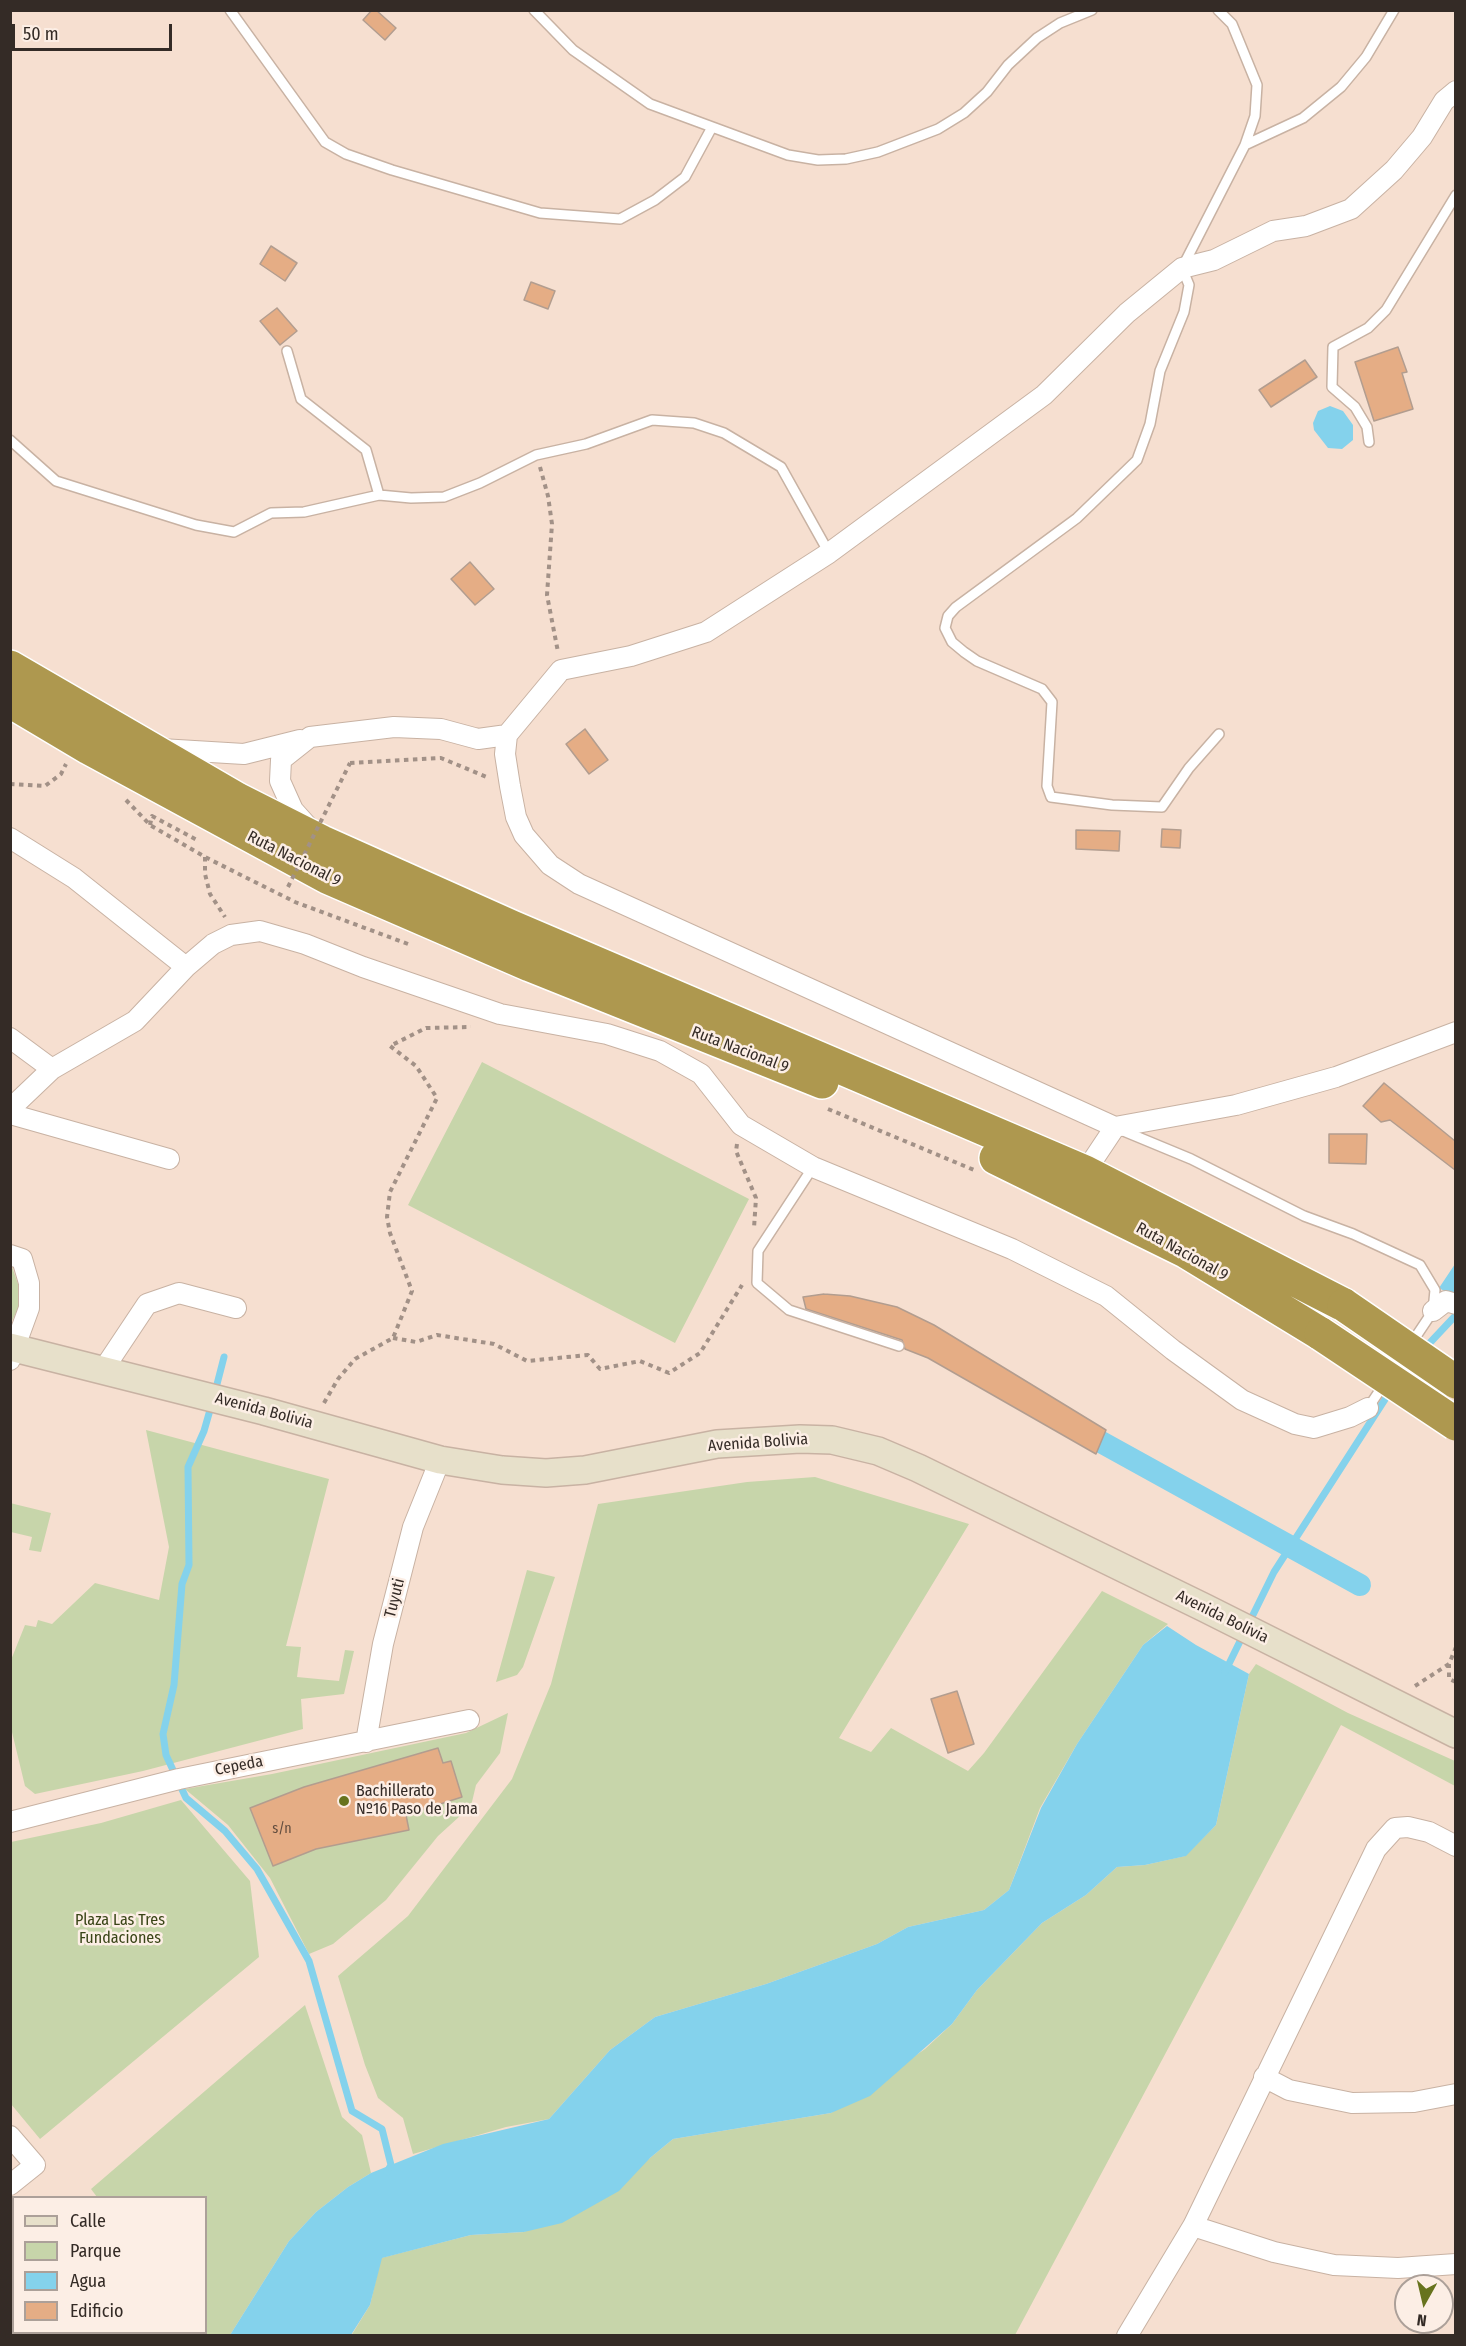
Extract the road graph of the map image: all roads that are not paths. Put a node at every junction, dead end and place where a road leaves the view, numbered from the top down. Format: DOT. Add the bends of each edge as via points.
graph roads {
  1 [pos="230,10"];
  2 [pos="534,10"];
  3 [pos="1092,10"];
  4 [pos="1218,10"];
  5 [pos="1395,10"];
  6 [pos="1455,91"];
  7 [pos="711,129"];
  8 [pos="1245,145"];
  9 [pos="1455,195"];
  10 [pos="1182,268"];
  11 [pos="286,351"];
  12 [pos="10,440"];
  13 [pos="1369,442"];
  14 [pos="379,495"];
  15 [pos="829,553"];
  16 [pos="10,667"];
  17 [pos="10,701"];
  18 [pos="1219,734"];
  19 [pos="507,735"];
  20 [pos="310,737"];
  21 [pos="152,748"];
  22 [pos="10,838"];
  23 [pos="322,842"];
  24 [pos="186,967"];
  25 [pos="1455,1032"];
  26 [pos="10,1038"];
  27 [pos="52,1069"];
  28 [pos="10,1109"];
  29 [pos="10,1114"];
  30 [pos="1115,1128"];
  31 [pos="169,1159"];
  32 [pos="813,1167"];
  33 [pos="1084,1172"];
  34 [pos="10,1255"];
  35 [pos="1455,1304"];
  36 [pos="236,1308"];
  37 [pos="1433,1311"];
  38 [pos="899,1346"];
  39 [pos="12,1351"];
  40 [pos="103,1370"];
  41 [pos="1455,1382"];
  42 [pos="1368,1408"];
  43 [pos="1455,1424"];
  44 [pos="440,1460"];
  45 [pos="469,1720"];
  46 [pos="1455,1734"];
  47 [pos="366,1742"];
  48 [pos="10,1822"];
  49 [pos="1455,1846"];
  50 [pos="1264,2077"];
  51 [pos="1455,2094"];
  52 [pos="10,2136"];
  53 [pos="10,2185"];
  54 [pos="1193,2226"];
  55 [pos="1455,2264"];
  56 [pos="1127,2336"];
  1 -- 7 [label="lane" via="325,142 392,170 540,213 620,219 656,200 685,177"];
  2 -- 7 [label="lane" via="573,50 650,104"];
  3 -- 7 [label="lane" via="1037,38 964,113 938,129 878,152 818,160 788,155"];
  4 -- 8 [label="lane" via="1232,24 1257,85 1255,116"];
  5 -- 8 [label="lane" via="1366,57 1341,87 1303,118"];
  6 -- 10 [label="street" via="1394,170 1351,209 1306,226 1273,231 1214,260"];
  8 -- 10 [label="lane"];
  9 -- 13 [label="lane" via="1386,310 1368,328 1333,347 1332,387 1355,407 1367,427"];
  10 -- 15 [label="street" via="1127,313 1044,394"];
  10 -- 18 [label="lane" via="1189,285 1184,312 1160,371 1150,424 1137,459 1077,518 956,607 945,628 952,642 977,661 1042,689 1052,702 1047,786 1052,797 1162,807"];
  11 -- 14 [label="lane" via="302,399 366,450"];
  12 -- 14 [label="lane" via="56,481 196,525 234,532 271,513 304,512"];
  14 -- 15 [label="lane" via="444,497 536,455 586,444 652,420 694,423 724,433 781,467"];
  15 -- 19 [label="street" via="706,632 631,656 561,670"];
  16 -- 21 [label="highway, Ruta Nacional 9"];
  17 -- 43 [label="highway, Ruta Nacional 9, bridge" via="99,754 327,877 541,969 876,1103 1028,1172 1185,1251 1321,1334"];
  19 -- 20 [label="street" via="478,739 441,729 394,727"];
  19 -- 30 [label="street" via="505,754 510,786 524,835 550,865 579,884"];
  20 -- 21 [label="street" via="244,754"];
  20 -- 23 [label="street" via="281,760 280,781 293,810"];
  21 -- 23 [label="highway, Ruta Nacional 9"];
  22 -- 24 [label="street" via="74,878"];
  23 -- 33 [label="highway, Ruta Nacional 9"];
  24 -- 27 [label="street" via="135,1021"];
  24 -- 32 [label="street" via="213,944 231,935 260,931 500,1014 607,1034 660,1051 701,1074 741,1125"];
  25 -- 30 [label="street" via="1336,1077 1247,1102"];
  26 -- 27 [label="street"];
  27 -- 28 [label="street"];
  29 -- 31 [label="street"];
  30 -- 33 [label="street"];
  30 -- 37 [label="lane" via="1191,1159 1304,1216 1420,1264 1435,1290"];
  32 -- 38 [label="lane" via="758,1251 757,1283 789,1310"];
  32 -- 42 [label="street" via="1012,1249 1106,1296 1242,1400 1295,1424 1314,1428"];
  33 -- 41 [label="highway, Ruta Nacional 9, bridge" via="1344,1305"];
  34 -- 39 [label="street" via="22,1259 29,1283 29,1308"];
  35 -- 37 [label="street" via="1446,1300"];
  36 -- 40 [label="street" via="179,1293 147,1304"];
  37 -- 42 [label="lane"];
  39 -- 40 [label="street, Avenida Bolivia"];
  40 -- 44 [label="street, Avenida Bolivia"];
  44 -- 46 [label="street, Avenida Bolivia" via="546,1473 585,1470 717,1444 832,1440 878,1451 1205,1608"];
  44 -- 47 [label="street, Tuyuti" via="413,1527 383,1644"];
  45 -- 47 [label="street, Cepeda"];
  47 -- 48 [label="street, Cepeda" via="178,1779"];
  49 -- 50 [label="street" via="1429,1832 1408,1827 1395,1828 1384,1838"];
  50 -- 51 [label="street" via="1289,2090 1352,2103 1414,2102"];
  50 -- 54 [label="street"];
  52 -- 53 [label="street" via="35,2165"];
  54 -- 55 [label="street" via="1274,2252 1334,2265 1398,2268"];
  54 -- 56 [label="street"];
}
